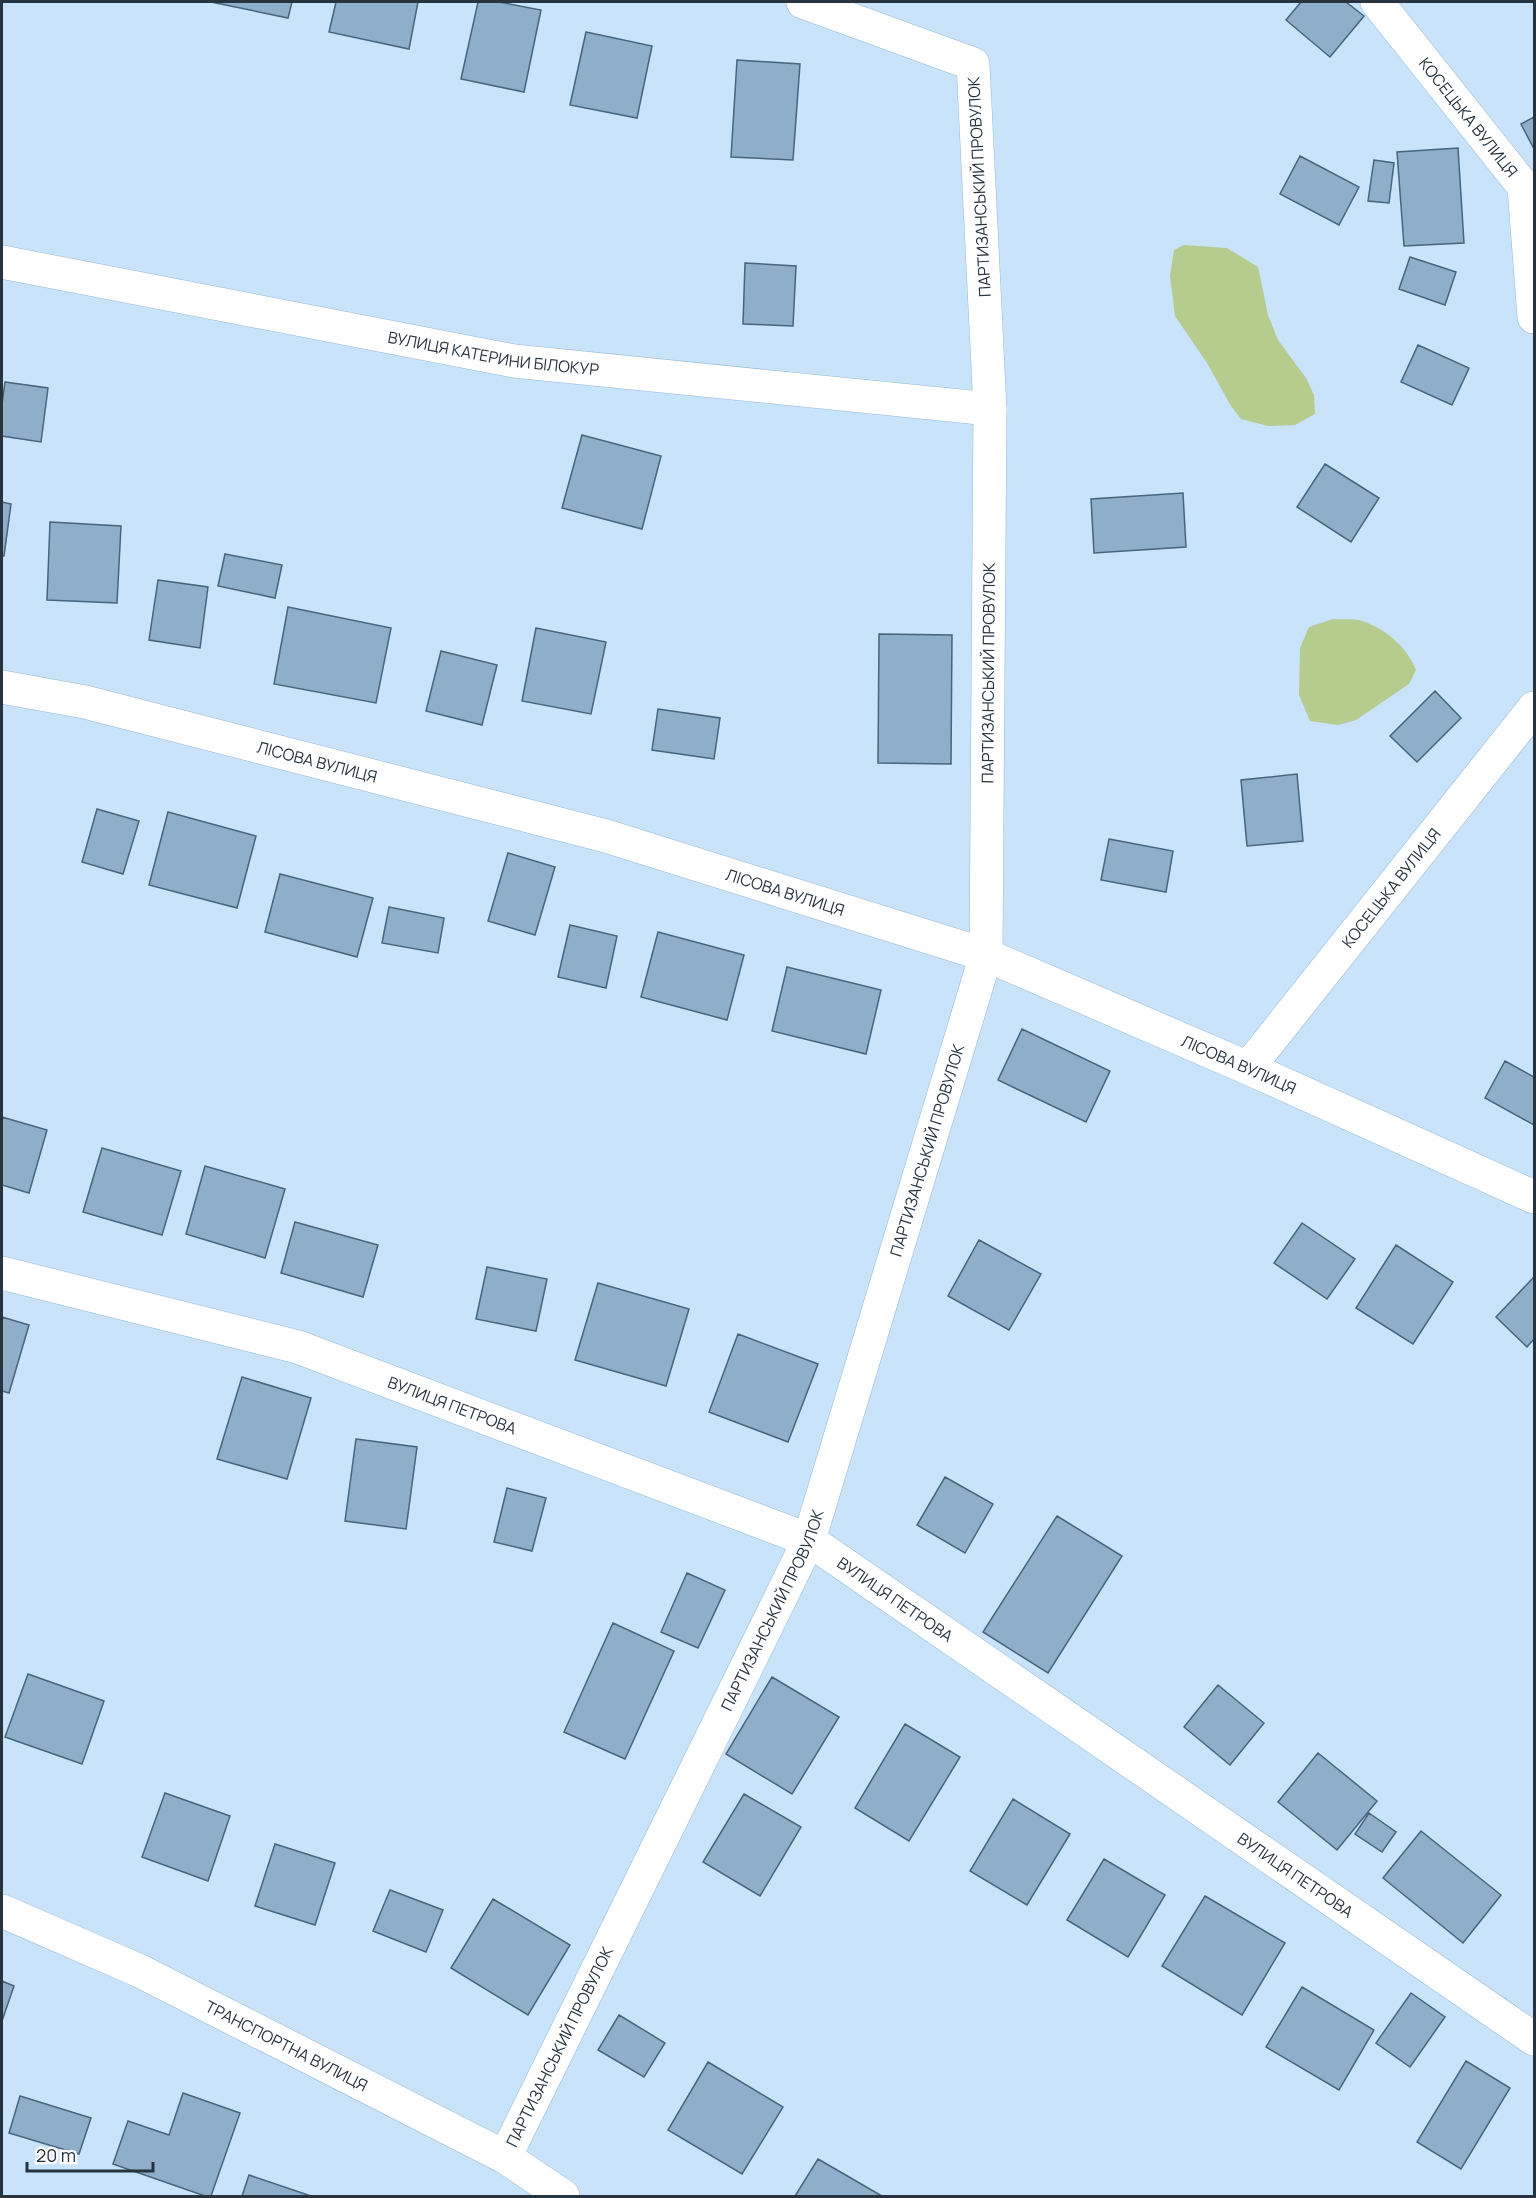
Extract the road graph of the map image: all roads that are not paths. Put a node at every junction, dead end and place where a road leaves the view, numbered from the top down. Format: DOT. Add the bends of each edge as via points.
graph roads {
  1 [pos="803,2"];
  2 [pos="1377,2"];
  3 [pos="2,262"];
  4 [pos="1534,317"];
  5 [pos="990,409"];
  6 [pos="2,687"];
  7 [pos="1534,708"];
  8 [pos="986,955"];
  9 [pos="1248,1068"];
  10 [pos="1534,1197"];
  11 [pos="2,1273"];
  12 [pos="809,1540"];
  13 [pos="2,1911"];
  14 [pos="1534,2039"];
  15 [pos="505,2157"];
  16 [pos="563,2196"];
  1 -- 5 [label="street, ПАРТИЗАНСЬКИЙ ПРОВУЛОК" via="973,64"];
  2 -- 4 [label="street, КОСЕЦЬКА ВУЛИЦЯ" via="1524,187"];
  3 -- 5 [label="street, ВУЛИЦЯ КАТЕРИНИ БІЛОКУР" via="514,361"];
  5 -- 8 [label="street, ПАРТИЗАНСЬКИЙ ПРОВУЛОК"];
  6 -- 8 [label="street, ЛІСОВА ВУЛИЦЯ" via="85,702 606,836"];
  7 -- 9 [label="street, КОСЕЦЬКА ВУЛИЦЯ"];
  8 -- 9 [label="street, ЛІСОВА ВУЛИЦЯ"];
  8 -- 12 [label="street, ПАРТИЗАНСЬКИЙ ПРОВУЛОК"];
  9 -- 10 [label="street, ЛІСОВА ВУЛИЦЯ"];
  11 -- 12 [label="street, ВУЛИЦЯ ПЕТРОВА" via="298,1347"];
  12 -- 14 [label="street, ВУЛИЦЯ ПЕТРОВА"];
  12 -- 15 [label="street, ПАРТИЗАНСЬКИЙ ПРОВУЛОК"];
  13 -- 15 [label="street, ТРАНСПОРТНА ВУЛИЦЯ" via="140,1971"];
  15 -- 16 [label="street, ТРАНСПОРТНА ВУЛИЦЯ"];
}
